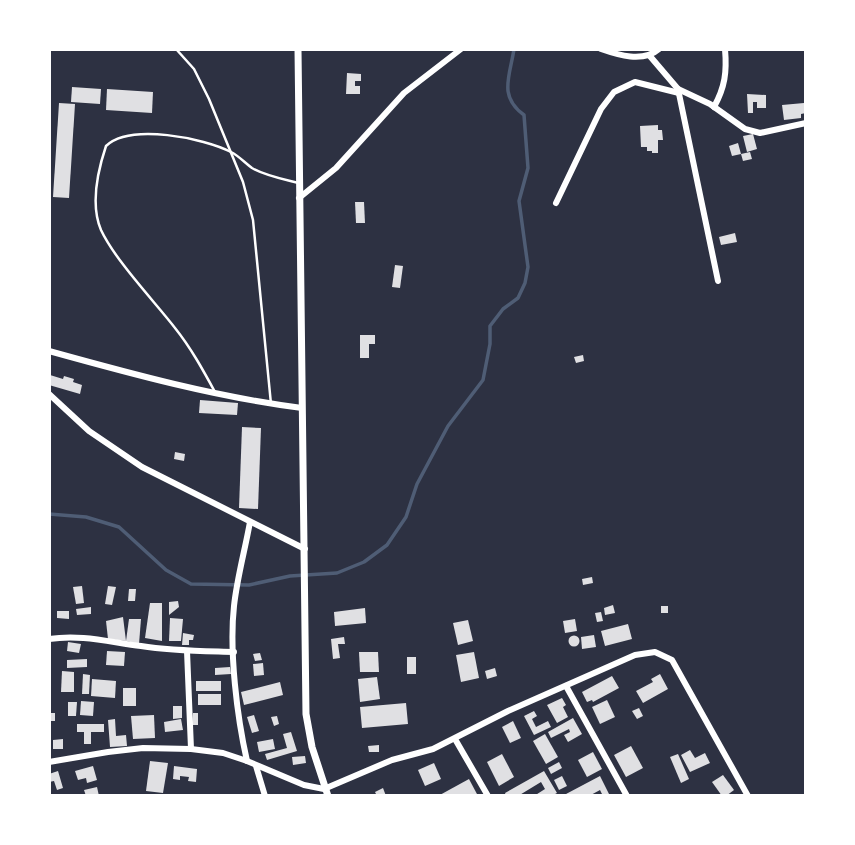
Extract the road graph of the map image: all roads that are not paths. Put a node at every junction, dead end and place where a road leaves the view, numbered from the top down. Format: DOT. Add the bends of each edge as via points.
graph roads {
  1 [pos="178,49"];
  2 [pos="298,49"];
  3 [pos="461,49"];
  4 [pos="601,49"];
  5 [pos="659,49"];
  6 [pos="725,49"];
  7 [pos="649,55"];
  8 [pos="679,91"];
  9 [pos="714,107"];
  10 [pos="806,123"];
  11 [pos="232,152"];
  12 [pos="299,183"];
  13 [pos="299,198"];
  14 [pos="555,203"];
  15 [pos="718,281"];
  16 [pos="49,351"];
  17 [pos="216,393"];
  18 [pos="49,394"];
  19 [pos="271,404"];
  20 [pos="302,408"];
  21 [pos="250,522"];
  22 [pos="305,549"];
  23 [pos="49,639"];
  24 [pos="187,650"];
  25 [pos="234,652"];
  26 [pos="566,686"];
  27 [pos="455,739"];
  28 [pos="191,749"];
  29 [pos="247,761"];
  30 [pos="49,762"];
  31 [pos="257,766"];
  32 [pos="326,793"];
  33 [pos="265,796"];
  34 [pos="488,796"];
  35 [pos="627,796"];
  36 [pos="748,796"];
  1 -- 11 [label="lane" via="194,69"];
  2 -- 12 [label="street"];
  3 -- 13 [label="street" via="404,93 336,168"];
  4 -- 7 [label="street"];
  5 -- 7 [label="street"];
  6 -- 9 [label="street" via="727,75"];
  7 -- 8 [label="street"];
  8 -- 9 [label="street"];
  8 -- 14 [label="street" via="635,82 614,92 601,109"];
  8 -- 15 [label="street"];
  9 -- 10 [label="street" via="752,131"];
  11 -- 12 [label="lane" via="262,173"];
  11 -- 17 [label="lane" via="170,135 122,136 106,146 96,197 100,228 178,331"];
  11 -- 19 [label="lane" via="253,220"];
  12 -- 13 [label="street"];
  13 -- 20 [label="street"];
  16 -- 17 [label="street"];
  17 -- 19 [label="street"];
  18 -- 21 [label="street" via="124,455"];
  19 -- 20 [label="street"];
  20 -- 22 [label="street"];
  21 -- 22 [label="street"];
  21 -- 25 [label="street" via="234,607"];
  22 -- 32 [label="street" via="306,714"];
  23 -- 24 [label="street" via="85,637"];
  24 -- 25 [label="street"];
  24 -- 28 [label="street"];
  25 -- 29 [label="street"];
  26 -- 27 [label="street"];
  26 -- 35 [label="street"];
  26 -- 36 [label="street" via="635,655 655,652 668,656"];
  27 -- 32 [label="street" via="382,764"];
  27 -- 34 [label="street"];
  28 -- 29 [label="street"];
  28 -- 30 [label="street" via="143,748"];
  29 -- 31 [label="street"];
  31 -- 32 [label="street"];
  31 -- 33 [label="street"];
}
